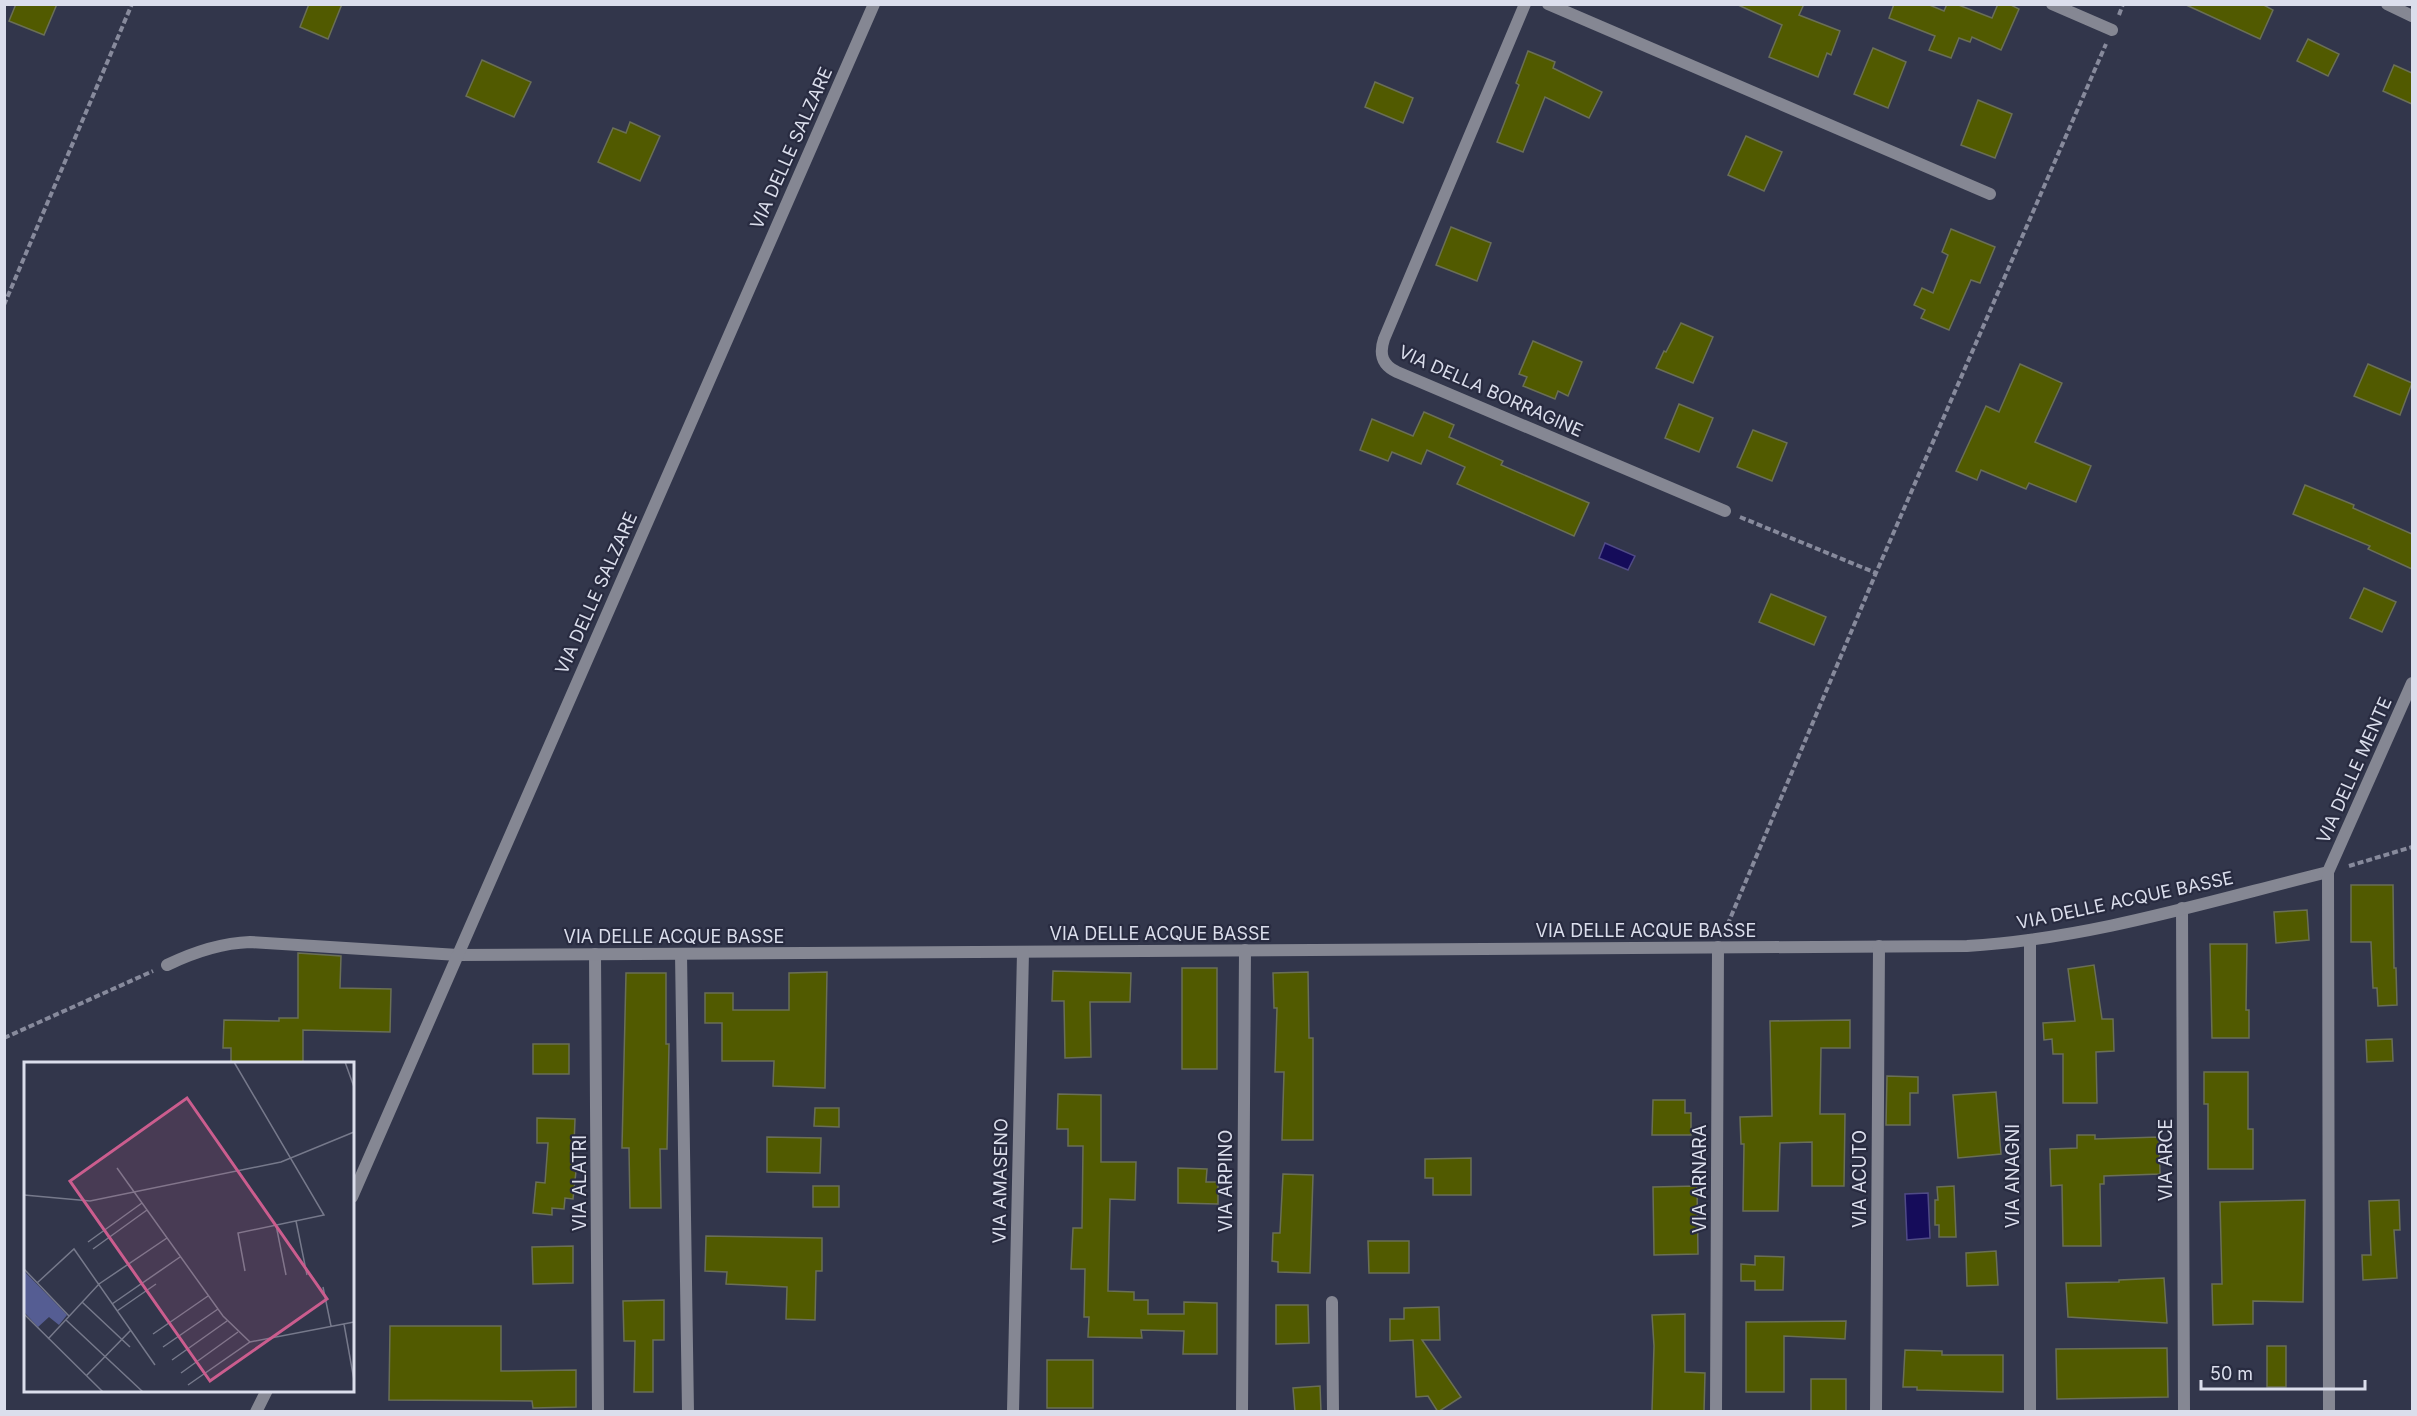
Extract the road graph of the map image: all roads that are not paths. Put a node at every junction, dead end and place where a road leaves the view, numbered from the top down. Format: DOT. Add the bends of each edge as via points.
graph roads {
  1 [pos="874,4"];
  2 [pos="1525,4"];
  3 [pos="1548,4"];
  4 [pos="2052,4"];
  5 [pos="2387,4"];
  6 [pos="2412,16"];
  7 [pos="2112,30"];
  8 [pos="1990,194"];
  9 [pos="1725,511"];
  10 [pos="2412,683"];
  11 [pos="2328,873"];
  12 [pos="2182,908"];
  13 [pos="2030,940"];
  14 [pos="1879,946"];
  15 [pos="1718,947"];
  16 [pos="1245,950"];
  17 [pos="1023,952"];
  18 [pos="595,954"];
  19 [pos="681,954"];
  20 [pos="458,956"];
  21 [pos="167,965"];
  22 [pos="354,1192"];
  23 [pos="1332,1302"];
  24 [pos="266,1392"];
  25 [pos="256,1412"];
  26 [pos="598,1412"];
  27 [pos="688,1412"];
  28 [pos="1013,1412"];
  29 [pos="1242,1412"];
  30 [pos="1333,1412"];
  31 [pos="1716,1412"];
  32 [pos="1876,1412"];
  33 [pos="2030,1412"];
  34 [pos="2184,1412"];
  35 [pos="2329,1412"];
  1 -- 20 [label="street, VIA DELLE SALZARE"];
  2 -- 9 [label="street, VIA DELLA BORRAGINE" via="1384,339 1382,359 1396,372"];
  3 -- 8 [label="street"];
  4 -- 7 [label="street"];
  5 -- 6 [label="street"];
  10 -- 11 [label="street, VIA DELLE MENTE"];
  11 -- 12 [label="street, VIA DELLE ACQUE BASSE"];
  11 -- 35 [label="street"];
  12 -- 13 [label="street, VIA DELLE ACQUE BASSE"];
  12 -- 34 [label="street, VIA ARCE"];
  13 -- 14 [label="street, VIA DELLE ACQUE BASSE" via="1967,946"];
  13 -- 33 [label="street, VIA ANAGNI"];
  14 -- 15 [label="street, VIA DELLE ACQUE BASSE"];
  14 -- 32 [label="street, VIA ACUTO"];
  15 -- 16 [label="street, VIA DELLE ACQUE BASSE"];
  15 -- 31 [label="street, VIA ARNARA"];
  16 -- 17 [label="street, VIA DELLE ACQUE BASSE"];
  16 -- 29 [label="street, VIA ARPINO"];
  17 -- 19 [label="street, VIA DELLE ACQUE BASSE"];
  17 -- 28 [label="street, VIA AMASENO"];
  18 -- 19 [label="street, VIA DELLE ACQUE BASSE"];
  18 -- 20 [label="street, VIA DELLE ACQUE BASSE"];
  18 -- 26 [label="street, VIA ALATRI"];
  19 -- 27 [label="street"];
  20 -- 21 [label="street, VIA DELLE ACQUE BASSE" via="250,942 218,946"];
  20 -- 22 [label="street, VIA DELLE SALZARE"];
  23 -- 30 [label="street"];
  24 -- 25 [label="street"];
}
